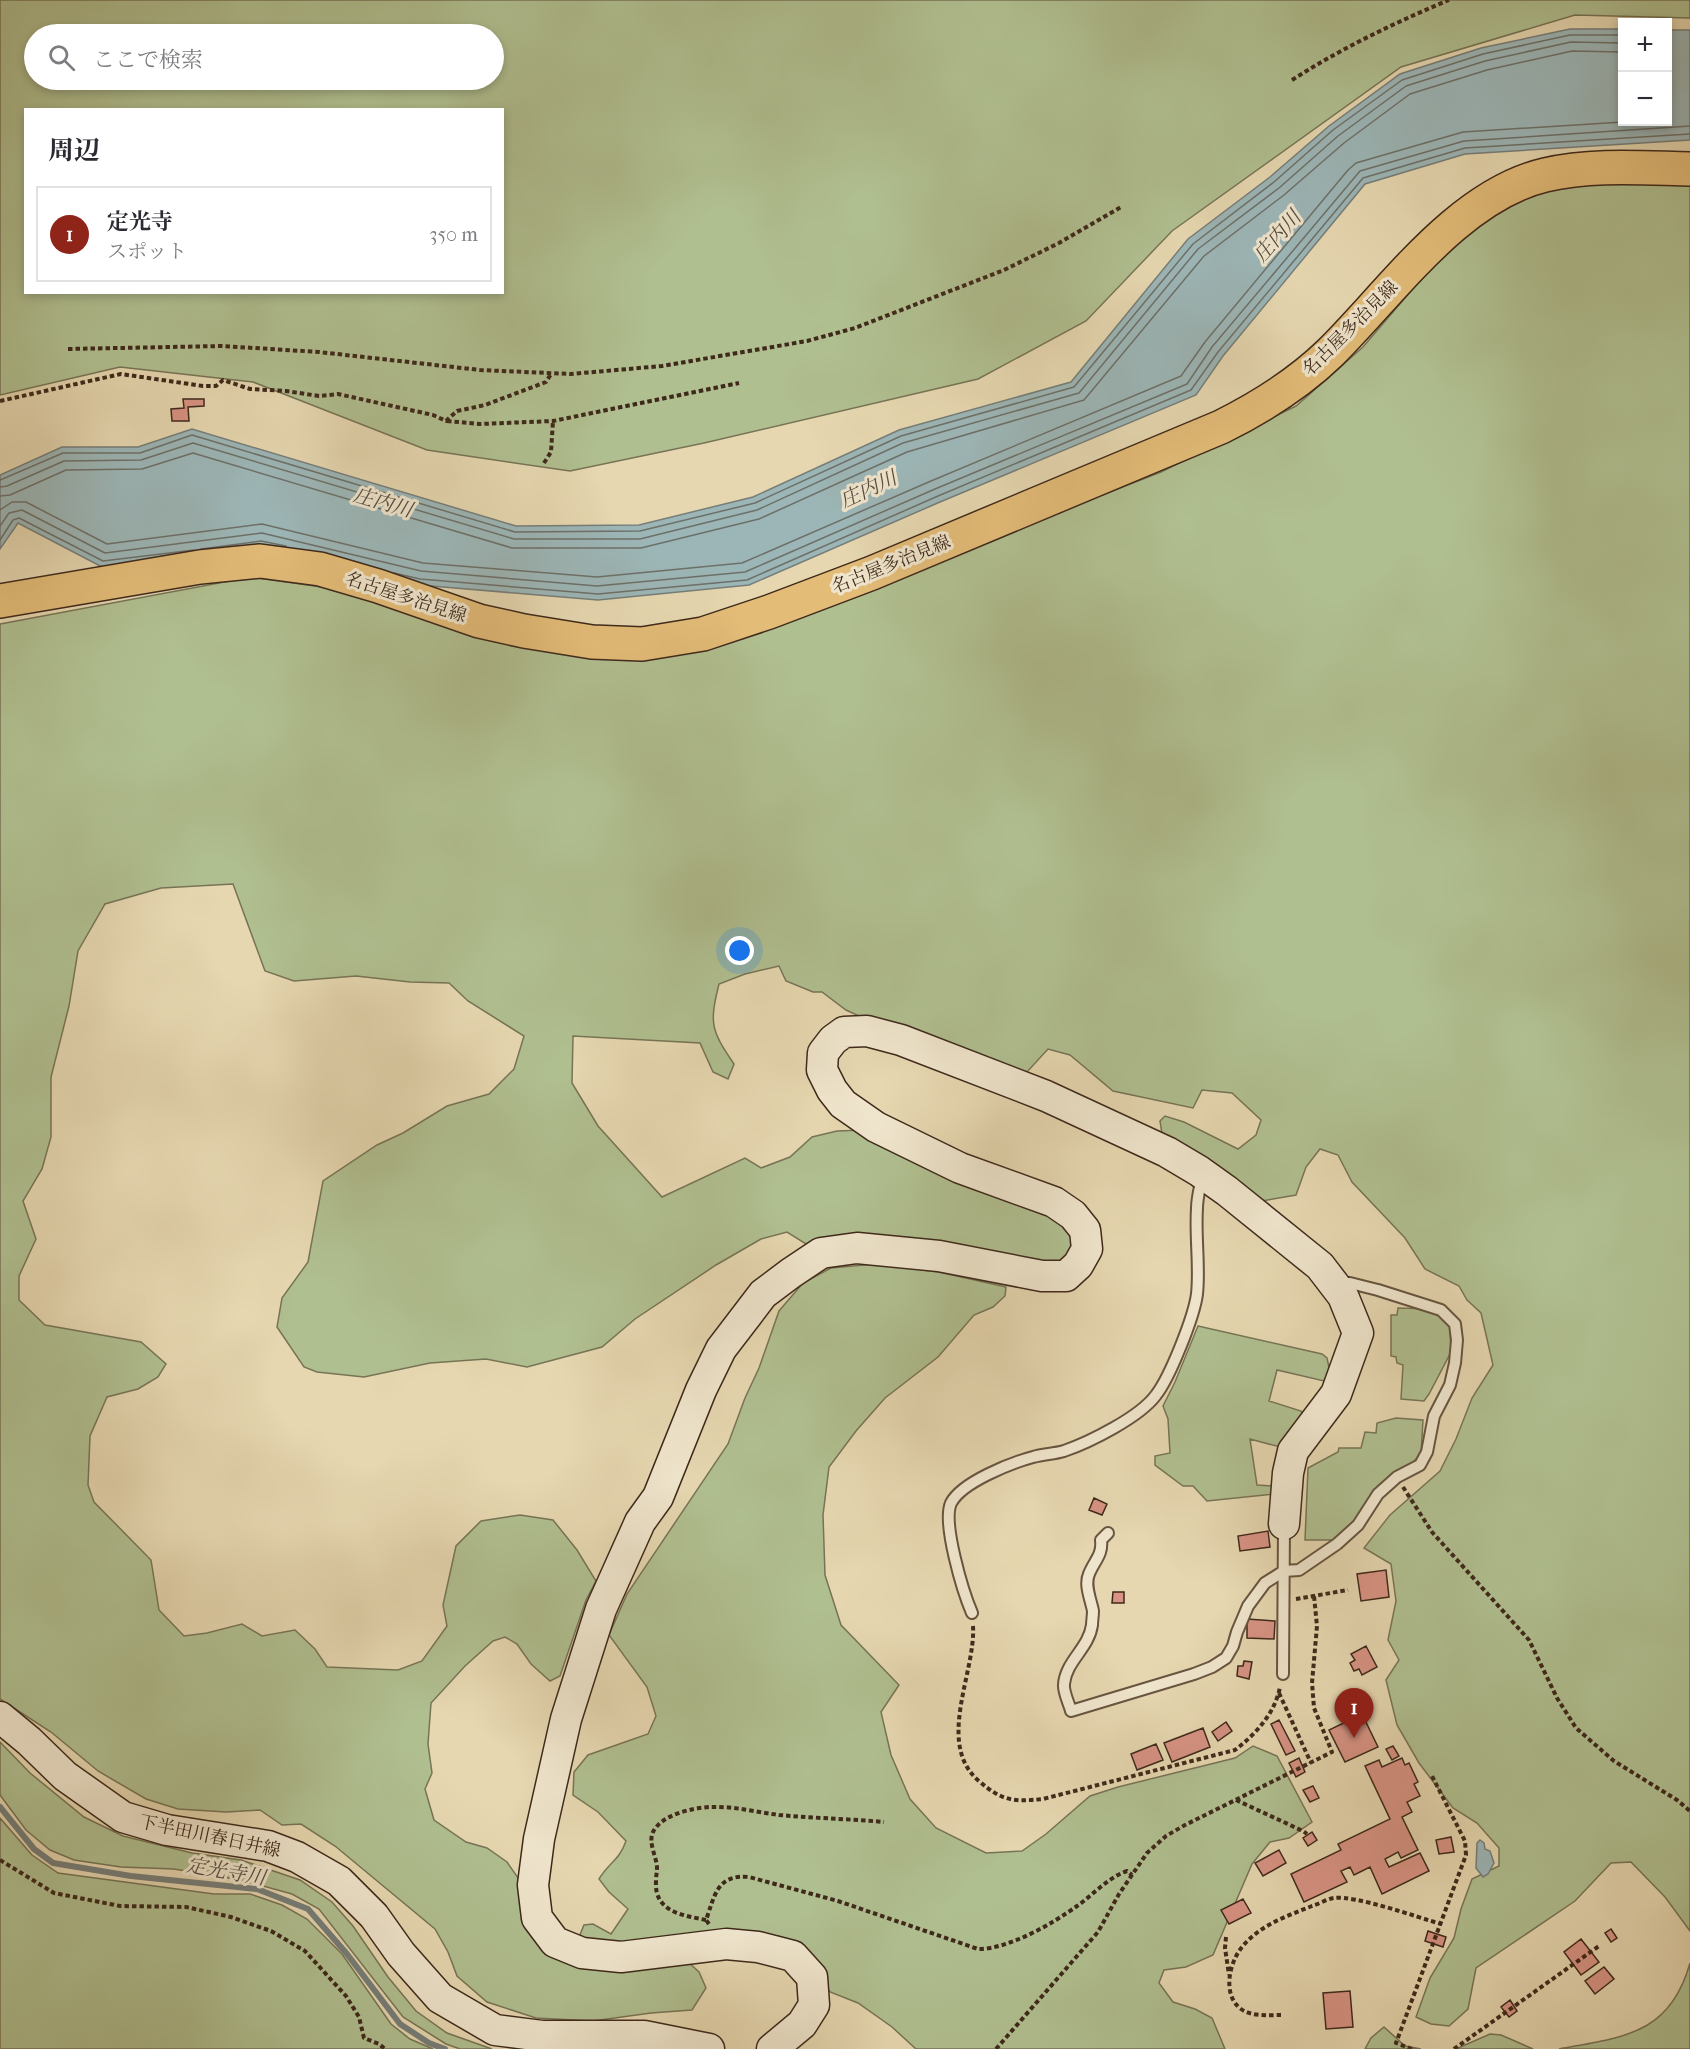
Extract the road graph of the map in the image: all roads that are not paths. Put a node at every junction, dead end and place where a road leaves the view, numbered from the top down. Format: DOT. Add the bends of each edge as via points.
graph roads {
  1 [pos="1690,169"];
  2 [pos="0,601"];
  3 [pos="1203,1174"];
  4 [pos="1333,1283"];
  5 [pos="1284,1524"];
  6 [pos="1108,1533"];
  7 [pos="1284,1571"];
  8 [pos="972,1613"];
  9 [pos="1283,1674"];
  10 [pos="0,1717"];
  11 [pos="697,2048"];
  12 [pos="772,2049"];
  1 -- 2 [label="main road, 名古屋多治見線" via="1602,167 1544,175 1506,190 1472,211 1432,245 1329,354 1255,410 872,573 703,634 642,644 592,642 524,631 479,621 320,569 260,561 200,567"];
  3 -- 4 [label="street" via="1293,1242"];
  3 -- 8 [label="lane" via="1197,1206 1197,1295 1189,1326 1156,1395 1133,1415 1098,1436 980,1478 951,1504 949,1521 958,1571"];
  3 -- 12 [label="street" via="1167,1152 1055,1100 902,1040 867,1031 844,1032 823,1053 822,1070 843,1104 876,1127 960,1168 1054,1202 1073,1215 1085,1230 1087,1249 1066,1276 1050,1276 939,1256 857,1248 821,1253 763,1294 721,1348 658,1497 640,1522 601,1609 566,1719 538,1839 533,1885 537,1918 555,1942 582,1953 621,1957 713,1933 793,1956 812,1977 814,2005 802,2024"];
  4 -- 5 [label="street" via="1343,1296 1358,1333 1336,1394 1293,1451"];
  4 -- 7 [label="lane" via="1350,1283 1441,1310 1455,1324 1455,1364 1420,1465 1397,1477 1378,1494 1358,1525 1337,1544 1299,1570"];
  5 -- 7 [label="lane"];
  6 -- 7 [label="lane" via="1101,1540 1102,1549 1088,1576 1091,1630 1070,1664 1063,1686 1071,1711 1194,1674 1226,1658 1255,1596 1265,1583"];
  7 -- 9 [label="lane"];
  10 -- 11 [label="street, 下半田川春日井線" via="65,1776 123,1817 167,1830 268,1846 339,1881 374,1916 440,1998 495,2030 542,2036 644,2036"];
}
